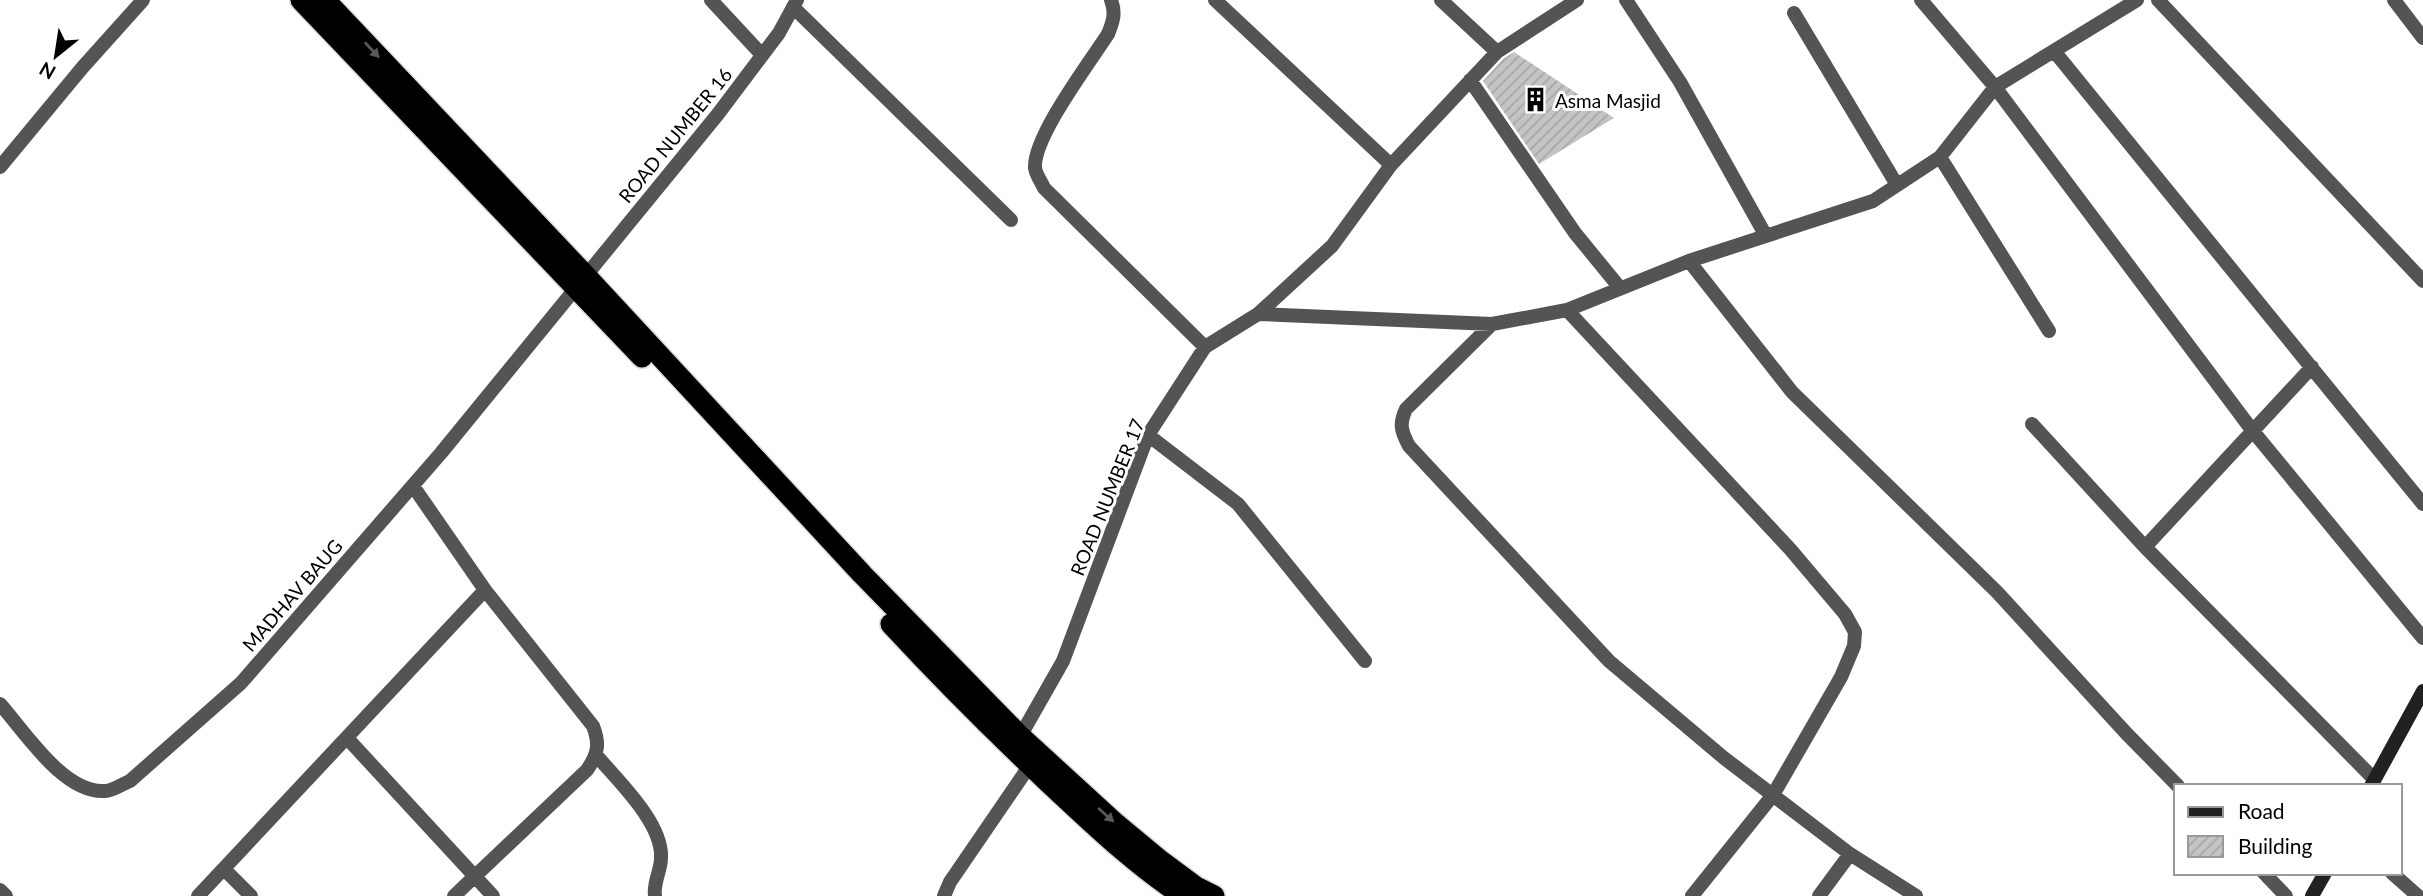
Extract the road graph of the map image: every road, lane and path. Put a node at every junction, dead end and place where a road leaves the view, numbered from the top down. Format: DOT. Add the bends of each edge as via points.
graph roads {
  1 [pos="144,0"];
  2 [pos="300,0"];
  3 [pos="326,0"];
  4 [pos="711,0"];
  5 [pos="1111,0"];
  6 [pos="1215,0"];
  7 [pos="1441,0"];
  8 [pos="1577,0"];
  9 [pos="1626,0"];
  10 [pos="1921,0"];
  11 [pos="2137,0"];
  12 [pos="2158,0"];
  13 [pos="2394,0"];
  14 [pos="795,3"];
  15 [pos="1794,13"];
  16 [pos="2423,38"];
  17 [pos="2054,51"];
  18 [pos="1497,52"];
  19 [pos="762,55"];
  20 [pos="1470,80"];
  21 [pos="1995,87"];
  22 [pos="1940,156"];
  23 [pos="1391,165"];
  24 [pos="0,167"];
  25 [pos="1897,185"];
  26 [pos="1011,220"];
  27 [pos="1766,236"];
  28 [pos="1689,261"];
  29 [pos="2423,281"];
  30 [pos="581,282"];
  31 [pos="1620,288"];
  32 [pos="1567,310"];
  33 [pos="1258,314"];
  34 [pos="1492,324"];
  35 [pos="2049,331"];
  36 [pos="1205,348"];
  37 [pos="2312,367"];
  38 [pos="2032,424"];
  39 [pos="2252,430"];
  40 [pos="1148,435"];
  41 [pos="413,486"];
  42 [pos="2423,504"];
  43 [pos="2145,547"];
  44 [pos="485,590"];
  45 [pos="2423,638"];
  46 [pos="1365,661"];
  47 [pos="2423,691"];
  48 [pos="0,705"];
  49 [pos="2419,711"];
  50 [pos="347,738"];
  51 [pos="1016,743"];
  52 [pos="597,755"];
  53 [pos="1030,765"];
  54 [pos="2372,782"];
  55 [pos="2176,784"];
  56 [pos="1773,795"];
  57 [pos="1850,854"];
  58 [pos="224,869"];
  59 [pos="2266,875"];
  60 [pos="2324,875"];
  61 [pos="2394,875"];
  62 [pos="473,876"];
  63 [pos="0,890"];
  64 [pos="1908,894"];
  65 [pos="6,896"];
  66 [pos="198,896"];
  67 [pos="251,896"];
  68 [pos="454,896"];
  69 [pos="493,896"];
  70 [pos="655,896"];
  71 [pos="944,896"];
  72 [pos="1183,896"];
  73 [pos="1213,896"];
  74 [pos="1692,896"];
  75 [pos="1819,896"];
  76 [pos="2286,896"];
  77 [pos="2312,896"];
  78 [pos="2418,896"];
  1 -- 24 [label="street"];
  2 -- 30 [label="highway"];
  3 -- 30 [label="highway, one-way"];
  4 -- 19 [label="street"];
  5 -- 36 [label="street" via="1115,13 1108,34 1043,136 1037,175 1044,188"];
  6 -- 23 [label="street"];
  7 -- 18 [label="street"];
  8 -- 18 [label="street, ROAD NUMBER 17"];
  9 -- 27 [label="street" via="1680,82"];
  10 -- 21 [label="street"];
  11 -- 17 [label="street"];
  12 -- 29 [label="street"];
  13 -- 16 [label="street"];
  14 -- 19 [label="street, ROAD NUMBER 16"];
  14 -- 26 [label="street"];
  15 -- 25 [label="street"];
  17 -- 21 [label="street"];
  17 -- 37 [label="street"];
  18 -- 20 [label="street, ROAD NUMBER 17"];
  19 -- 30 [label="street, ROAD NUMBER 16"];
  20 -- 23 [label="street, ROAD NUMBER 17"];
  20 -- 31 [label="street" via="1575,233"];
  21 -- 22 [label="street"];
  21 -- 39 [label="street"];
  22 -- 25 [label="street"];
  22 -- 35 [label="street"];
  23 -- 33 [label="street, ROAD NUMBER 17" via="1332,246"];
  25 -- 27 [label="street" via="1873,201"];
  27 -- 28 [label="street"];
  28 -- 31 [label="street"];
  28 -- 55 [label="street" via="1792,392 1997,592"];
  30 -- 41 [label="street, MADHAV BAUG"];
  30 -- 51 [label="highway" via="956,693"];
  31 -- 32 [label="street"];
  32 -- 34 [label="street"];
  32 -- 56 [label="street" via="1790,548 1855,632 1841,677"];
  33 -- 34 [label="street"];
  33 -- 36 [label="street, ROAD NUMBER 17"];
  34 -- 56 [label="street" via="1406,409 1400,421 1409,446 1609,661"];
  36 -- 40 [label="street, ROAD NUMBER 17"];
  37 -- 39 [label="street"];
  37 -- 42 [label="street"];
  38 -- 43 [label="street"];
  39 -- 43 [label="street"];
  39 -- 45 [label="street"];
  40 -- 46 [label="street" via="1238,504"];
  40 -- 51 [label="street, ROAD NUMBER 17" via="1063,660"];
  41 -- 44 [label="street"];
  41 -- 48 [label="street, MADHAV BAUG" via="241,683 130,781 108,791 78,786 62,775"];
  43 -- 54 [label="street"];
  44 -- 50 [label="street"];
  44 -- 52 [label="street" via="593,726"];
  47 -- 49 [label="main road"];
  49 -- 54 [label="main road"];
  50 -- 58 [label="street"];
  50 -- 62 [label="street"];
  51 -- 53 [label="highway"];
  51 -- 73 [label="highway, one-way" via="1161,861"];
  52 -- 62 [label="street" via="587,770"];
  52 -- 70 [label="street" via="648,817 657,837 661,858"];
  53 -- 71 [label="street"];
  53 -- 72 [label="highway" via="1116,846"];
  56 -- 57 [label="street"];
  56 -- 74 [label="street"];
  57 -- 64 [label="street"];
  57 -- 75 [label="street"];
  58 -- 66 [label="street"];
  58 -- 67 [label="street"];
  59 -- 76 [label="street"];
  60 -- 77 [label="main road"];
  61 -- 78 [label="street"];
  62 -- 68 [label="street"];
  62 -- 69 [label="street"];
  63 -- 65 [label="street"];
}
